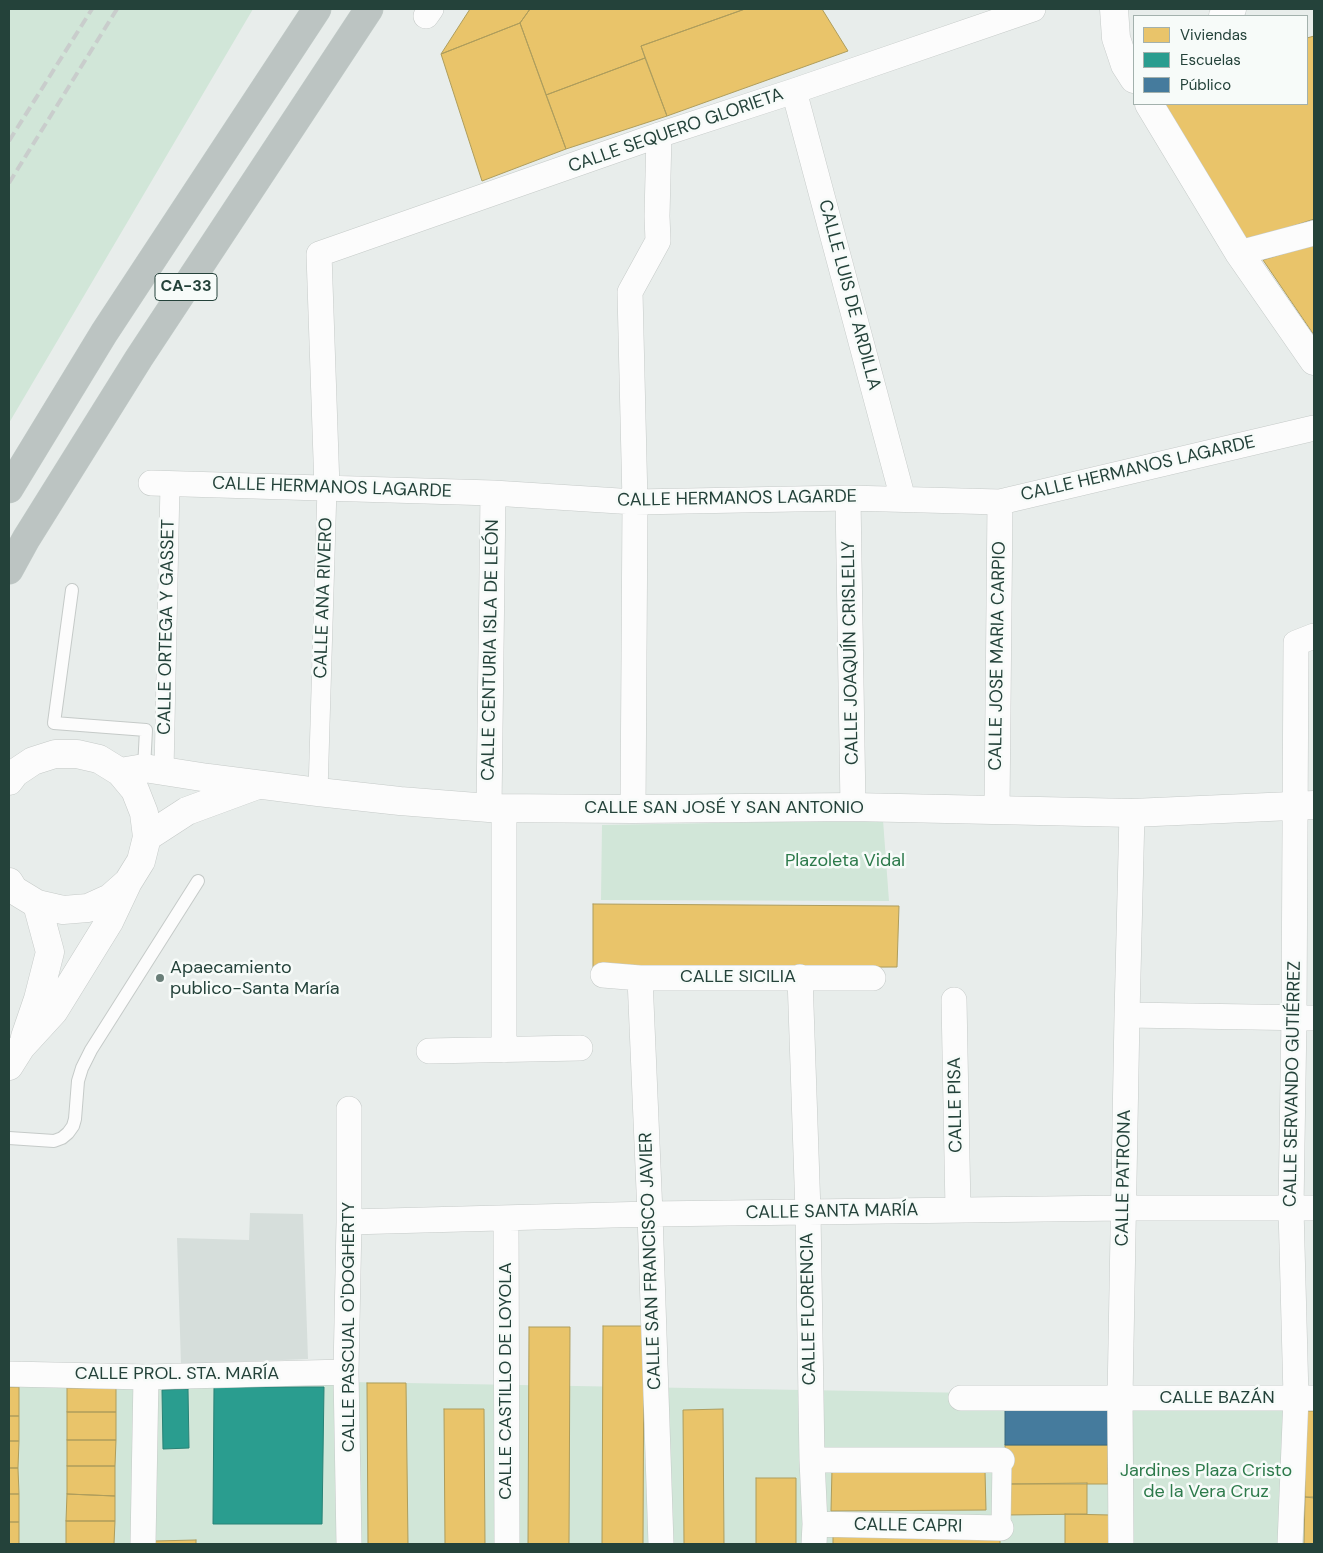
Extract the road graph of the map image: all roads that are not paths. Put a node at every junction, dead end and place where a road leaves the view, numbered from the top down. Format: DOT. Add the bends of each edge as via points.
graph roads {
  1 [pos="317,9"];
  2 [pos="369,9"];
  3 [pos="1033,9"];
  4 [pos="1121,13"];
  5 [pos="1133,78"];
  6 [pos="794,91"];
  7 [pos="1150,105"];
  8 [pos="659,135"];
  9 [pos="1314,233"];
  10 [pos="1238,253"];
  11 [pos="319,254"];
  12 [pos="1314,360"];
  13 [pos="1314,428"];
  14 [pos="160,483"];
  15 [pos="327,488"];
  16 [pos="9,489"];
  17 [pos="493,493"];
  18 [pos="848,498"];
  19 [pos="903,499"];
  20 [pos="635,502"];
  21 [pos="1000,502"];
  22 [pos="9,570"];
  23 [pos="72,590"];
  24 [pos="1314,636"];
  25 [pos="142,770"];
  26 [pos="11,775"];
  27 [pos="259,785"];
  28 [pos="318,792"];
  29 [pos="1304,806"];
  30 [pos="496,808"];
  31 [pos="853,808"];
  32 [pos="632,809"];
  33 [pos="997,810"];
  34 [pos="1132,812"];
  35 [pos="146,837"];
  36 [pos="198,881"];
  37 [pos="9,882"];
  38 [pos="128,882"];
  39 [pos="37,904"];
  40 [pos="603,976"];
  41 [pos="800,977"];
  42 [pos="640,978"];
  43 [pos="872,978"];
  44 [pos="954,1000"];
  45 [pos="1127,1015"];
  46 [pos="1304,1018"];
  47 [pos="580,1048"];
  48 [pos="429,1050"];
  49 [pos="504,1050"];
  50 [pos="15,1057"];
  51 [pos="349,1109"];
  52 [pos="9,1138"];
  53 [pos="1124,1208"];
  54 [pos="1303,1208"];
  55 [pos="958,1210"];
  56 [pos="808,1212"];
  57 [pos="650,1214"];
  58 [pos="506,1218"];
  59 [pos="349,1222"];
  60 [pos="346,1372"];
  61 [pos="9,1374"];
  62 [pos="146,1377"];
  63 [pos="961,1398"];
  64 [pos="1120,1398"];
  65 [pos="1305,1398"];
  66 [pos="812,1460"];
  67 [pos="1002,1460"];
  68 [pos="1002,1528"];
  69 [pos="814,1534"];
  70 [pos="143,1544"];
  71 [pos="349,1544"];
  72 [pos="507,1544"];
  73 [pos="660,1544"];
  74 [pos="1121,1544"];
  75 [pos="1290,1544"];
  1 -- 16 [label="highway, CA-33" via="104,333"];
  2 -- 22 [label="highway, CA-33" via="139,358"];
  3 -- 6 [label="street, CALLE SEQUERO GLORIETA"];
  4 -- 5 [label="street" via="1116,38"];
  6 -- 8 [label="street, CALLE SEQUERO GLORIETA"];
  6 -- 19 [label="street, CALLE LUIS DE ARDILLA"];
  7 -- 10 [label="street"];
  8 -- 11 [label="street, CALLE SEQUERO GLORIETA"];
  8 -- 20 [label="street" via="658,241 630,292"];
  9 -- 10 [label="street"];
  10 -- 12 [label="street"];
  11 -- 15 [label="street, CALLE ANA RIVERO"];
  13 -- 21 [label="street, CALLE HERMANOS LAGARDE"];
  14 -- 15 [label="street, CALLE HERMANOS LAGARDE"];
  14 -- 25 [label="street, CALLE ORTEGA Y GASSET"];
  15 -- 17 [label="street, CALLE HERMANOS LAGARDE"];
  15 -- 28 [label="street, CALLE ANA RIVERO"];
  17 -- 20 [label="street, CALLE HERMANOS LAGARDE"];
  17 -- 30 [label="street, CALLE CENTURIA ISLA DE LEÓN"];
  18 -- 19 [label="street, CALLE HERMANOS LAGARDE"];
  18 -- 20 [label="street, CALLE HERMANOS LAGARDE"];
  18 -- 31 [label="street, CALLE JOAQUÍN CRISLELLY"];
  19 -- 21 [label="street, CALLE HERMANOS LAGARDE"];
  20 -- 32 [label="street"];
  21 -- 33 [label="street, CALLE JOSE MARIA CARPIO"];
  23 -- 25 [label="lane" via="54,723 146,730"];
  24 -- 29 [label="street, CALLE SERVANDO GUTIÉRREZ" via="1296,643"];
  25 -- 26 [label="street" via="78,754 55,754 33,761"];
  25 -- 27 [label="street"];
  25 -- 35 [label="street" via="135,790 144,813"];
  27 -- 28 [label="street, CALLE SAN JOSÉ Y SAN ANTONIO"];
  27 -- 35 [label="street, CALLE SAN JOSÉ Y SAN ANTONIO" via="187,811"];
  28 -- 30 [label="street, CALLE SAN JOSÉ Y SAN ANTONIO"];
  29 -- 34 [label="street, CALLE SAN JOSÉ Y SAN ANTONIO"];
  29 -- 46 [label="street, CALLE SERVANDO GUTIÉRREZ"];
  30 -- 32 [label="street, CALLE SAN JOSÉ Y SAN ANTONIO"];
  30 -- 49 [label="street, CALLE CENTURIA ISLA DE LEÓN"];
  31 -- 32 [label="street, CALLE SAN JOSÉ Y SAN ANTONIO"];
  31 -- 33 [label="street, CALLE SAN JOSÉ Y SAN ANTONIO"];
  33 -- 34 [label="street, CALLE SAN JOSÉ Y SAN ANTONIO"];
  34 -- 45 [label="street, CALLE PATRONA"];
  35 -- 38 [label="street" via="141,861"];
  36 -- 52 [label="lane" via="91,1050 78,1081 75,1119 68,1133 54,1141"];
  37 -- 39 [label="street" via="14,890"];
  38 -- 39 [label="street" via="110,898 88,908 64,910"];
  38 -- 50 [label="street" via="109,922 54,1011"];
  39 -- 50 [label="street" via="50,952 38,999"];
  40 -- 42 [label="street, CALLE SICILIA"];
  41 -- 42 [label="street, CALLE SICILIA"];
  41 -- 43 [label="street, CALLE SICILIA"];
  41 -- 56 [label="street, CALLE FLORENCIA"];
  42 -- 57 [label="street, CALLE SAN FRANCISCO JAVIER"];
  44 -- 55 [label="street, CALLE PISA"];
  45 -- 46 [label="street"];
  45 -- 53 [label="street, CALLE PATRONA"];
  46 -- 54 [label="street, CALLE SERVANDO GUTIÉRREZ"];
  47 -- 49 [label="street"];
  48 -- 49 [label="street"];
  51 -- 59 [label="street, CALLE PASCUAL O'DOGHERTY"];
  53 -- 54 [label="street, CALLE SANTA MARÍA"];
  53 -- 55 [label="street, CALLE SANTA MARÍA"];
  53 -- 64 [label="street, CALLE PATRONA"];
  54 -- 65 [label="street, CALLE SERVANDO GUTIÉRREZ"];
  55 -- 56 [label="street, CALLE SANTA MARÍA"];
  56 -- 57 [label="street, CALLE SANTA MARÍA"];
  56 -- 66 [label="street, CALLE FLORENCIA"];
  57 -- 58 [label="street, CALLE SANTA MARÍA"];
  57 -- 73 [label="street, CALLE SAN FRANCISCO JAVIER"];
  58 -- 59 [label="street, CALLE SANTA MARÍA"];
  58 -- 72 [label="street, CALLE CASTILLO DE LOYOLA"];
  59 -- 60 [label="street, CALLE PASCUAL O'DOGHERTY"];
  60 -- 62 [label="street, CALLE PROL. STA. MARÍA"];
  60 -- 71 [label="street, CALLE PASCUAL O'DOGHERTY"];
  61 -- 62 [label="street, CALLE PROL. STA. MARÍA"];
  62 -- 70 [label="street"];
  63 -- 64 [label="street, CALLE BAZÁN"];
  64 -- 65 [label="street, CALLE BAZÁN"];
  64 -- 74 [label="street, CALLE PATRONA"];
  65 -- 75 [label="street, CALLE SERVANDO GUTIÉRREZ"];
  66 -- 67 [label="street"];
  66 -- 69 [label="street, CALLE FLORENCIA"];
  67 -- 68 [label="street"];
  68 -- 69 [label="street, CALLE CAPRI"];
}
